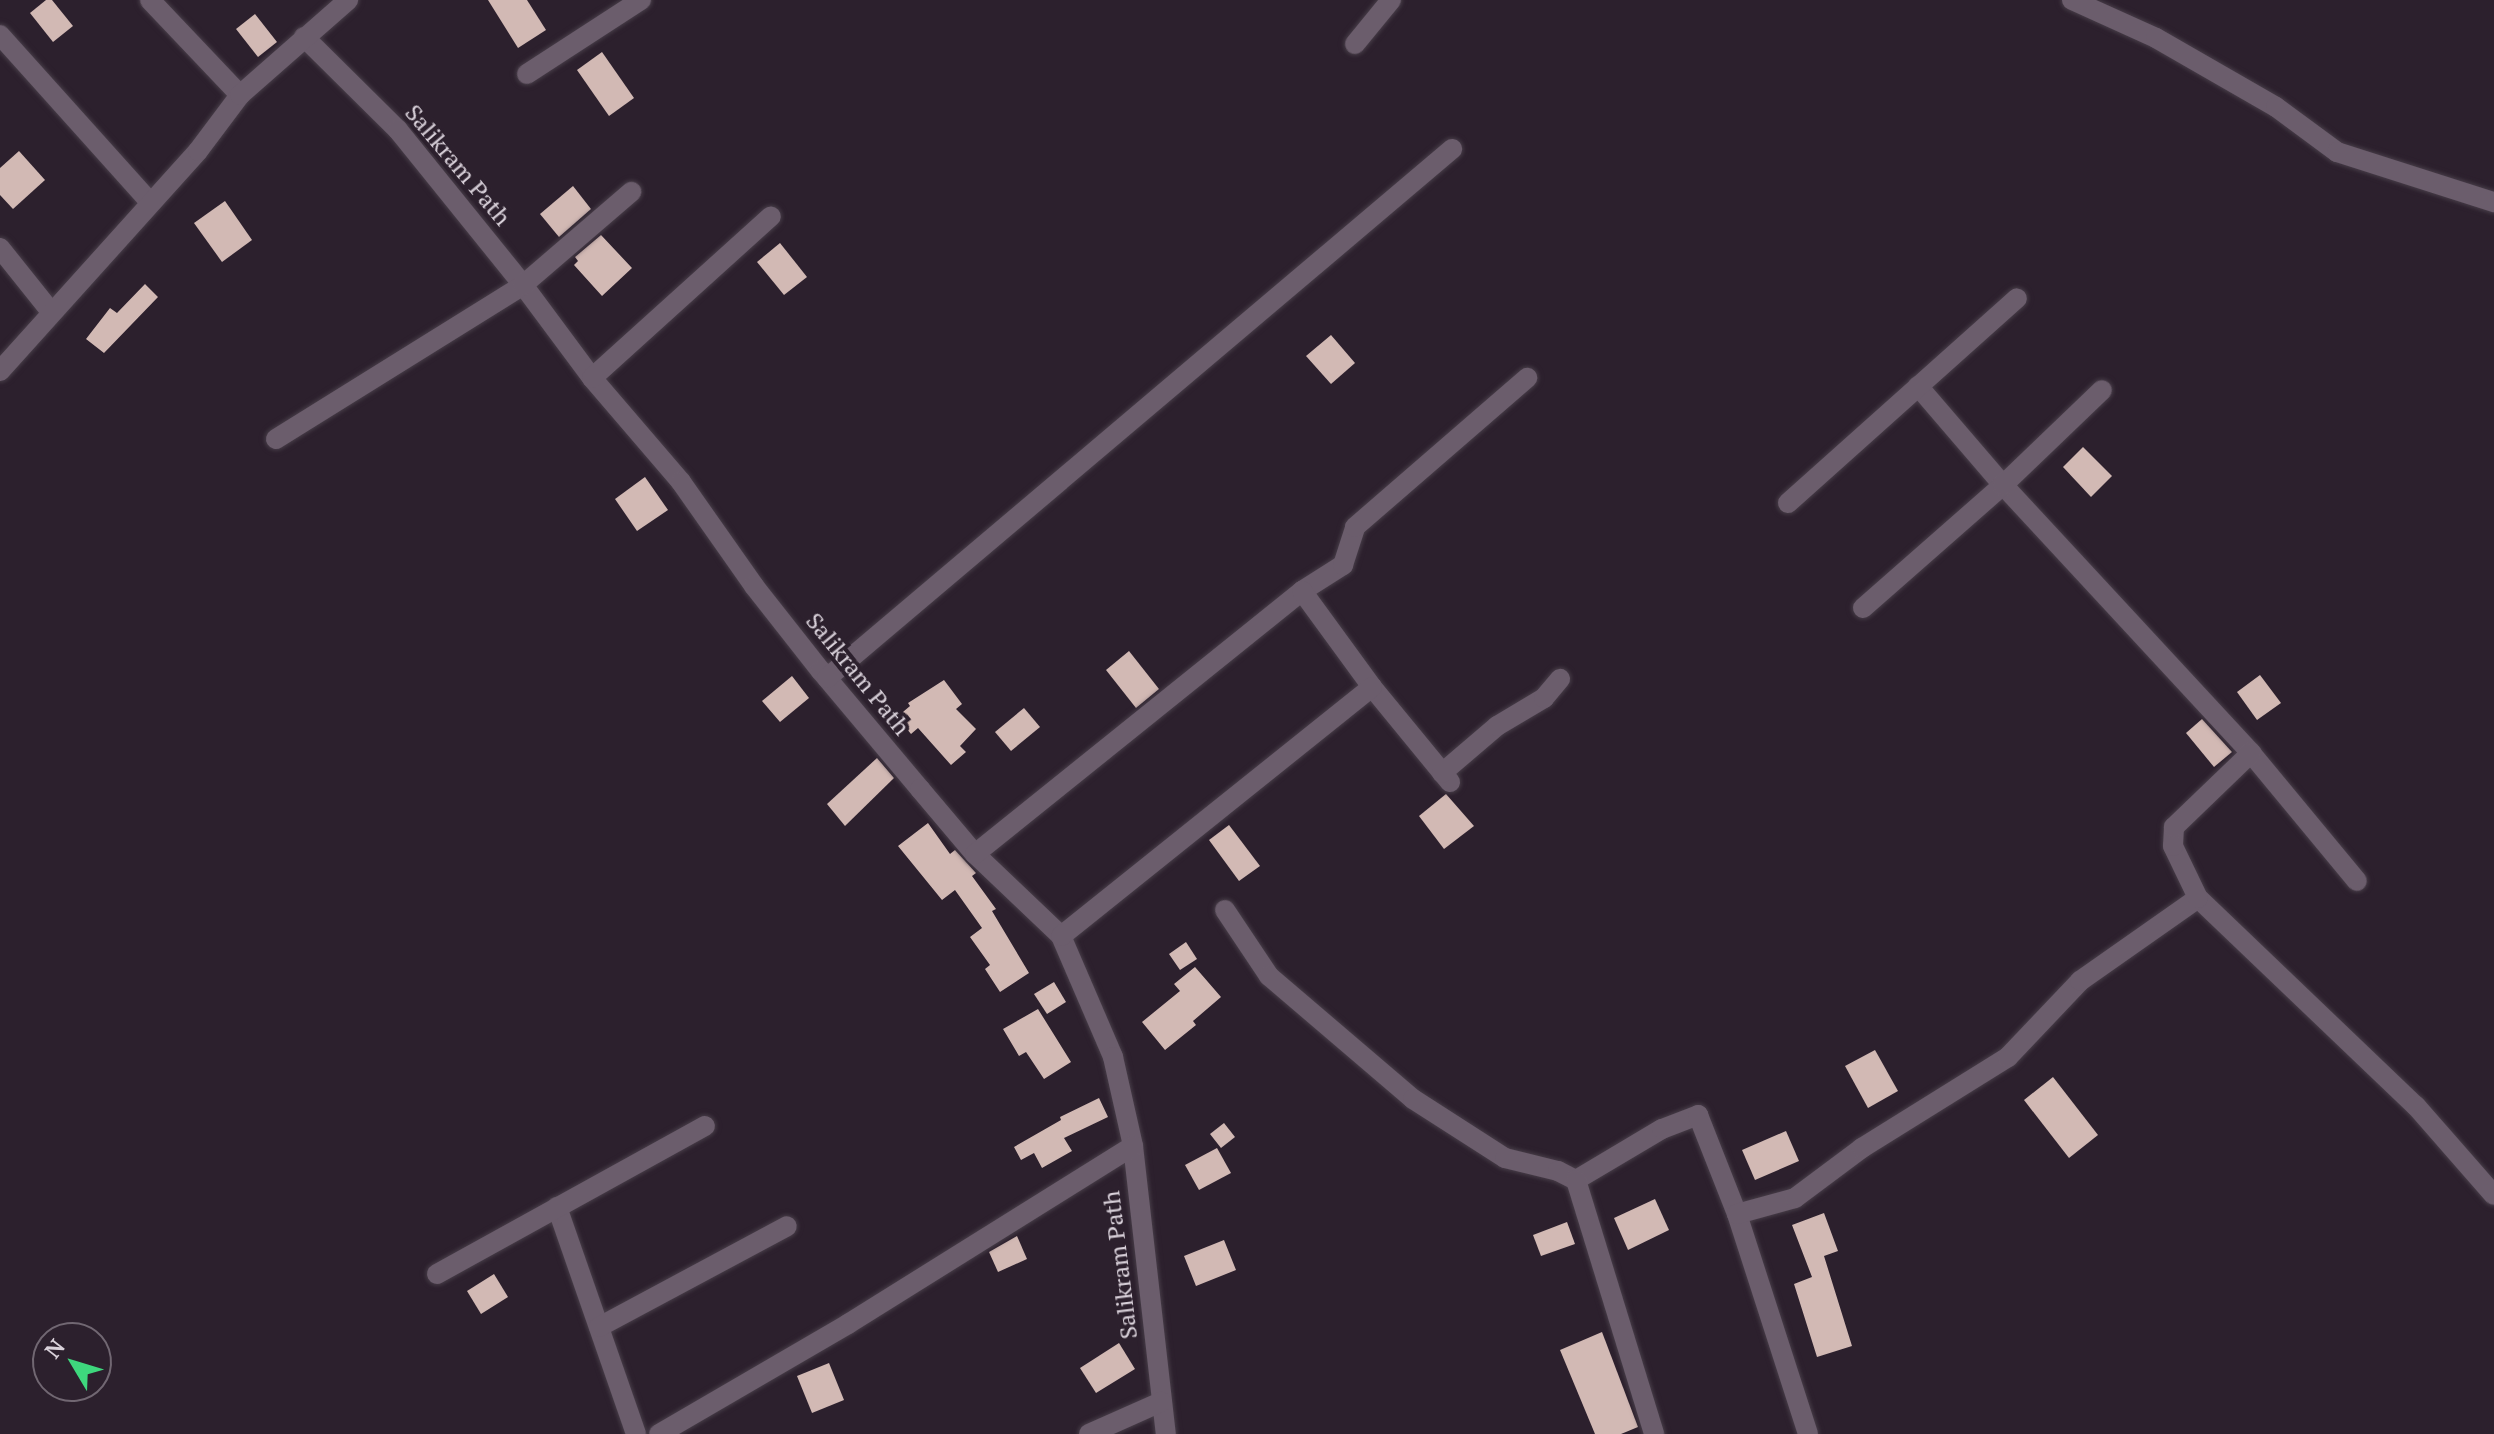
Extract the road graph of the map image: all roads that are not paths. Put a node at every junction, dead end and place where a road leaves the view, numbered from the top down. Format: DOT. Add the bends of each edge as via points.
graph roads {
  1 [pos="150,0"];
  2 [pos="348,0"];
  3 [pos="641,0"];
  4 [pos="1391,0"];
  5 [pos="2072,0"];
  6 [pos="0,35"];
  7 [pos="304,37"];
  8 [pos="1355,44"];
  9 [pos="527,74"];
  10 [pos="240,95"];
  11 [pos="1452,149"];
  12 [pos="631,192"];
  13 [pos="150,202"];
  14 [pos="2494,202"];
  15 [pos="771,216"];
  16 [pos="0,248"];
  17 [pos="523,285"];
  18 [pos="2017,298"];
  19 [pos="51,312"];
  20 [pos="0,371"];
  21 [pos="592,378"];
  22 [pos="1527,378"];
  23 [pos="1918,386"];
  24 [pos="2102,390"];
  25 [pos="276,439"];
  26 [pos="2003,485"];
  27 [pos="1788,503"];
  28 [pos="1302,591"];
  29 [pos="1863,608"];
  30 [pos="827,678"];
  31 [pos="1560,679"];
  32 [pos="1372,687"];
  33 [pos="2251,753"];
  34 [pos="975,854"];
  35 [pos="2357,881"];
  36 [pos="2198,898"];
  37 [pos="1225,910"];
  38 [pos="1061,936"];
  39 [pos="705,1126"];
  40 [pos="1133,1146"];
  41 [pos="1576,1180"];
  42 [pos="2494,1195"];
  43 [pos="557,1207"];
  44 [pos="1737,1214"];
  45 [pos="787,1226"];
  46 [pos="437,1274"];
  47 [pos="599,1327"];
  48 [pos="1161,1402"];
  49 [pos="636,1434"];
  50 [pos="659,1434"];
  51 [pos="1089,1434"];
  52 [pos="1166,1434"];
  53 [pos="1654,1434"];
  54 [pos="1808,1434"];
  1 -- 10 [label="street"];
  2 -- 7 [label="street"];
  3 -- 9 [label="street"];
  4 -- 8 [label="street"];
  5 -- 14 [label="street" via="2156,38 2276,107 2337,152"];
  6 -- 13 [label="street"];
  7 -- 10 [label="street"];
  7 -- 17 [label="street, Salikram Path" via="398,130"];
  10 -- 13 [label="street"];
  11 -- 30 [label="street"];
  12 -- 17 [label="street"];
  13 -- 19 [label="street"];
  15 -- 21 [label="street"];
  16 -- 19 [label="street"];
  17 -- 21 [label="street, Salikram Path"];
  17 -- 25 [label="street"];
  18 -- 23 [label="street"];
  19 -- 20 [label="street"];
  21 -- 30 [label="street, Salikram Path" via="681,482"];
  22 -- 28 [label="street" via="1355,527 1343,565"];
  23 -- 26 [label="street"];
  23 -- 27 [label="street"];
  24 -- 26 [label="street"];
  26 -- 29 [label="street"];
  26 -- 33 [label="street"];
  28 -- 32 [label="street"];
  28 -- 34 [label="street"];
  30 -- 34 [label="street, Salikram Path"];
  31 -- 32 [label="street" via="1544,698 1497,726 1446,778"];
  32 -- 38 [label="street"];
  33 -- 35 [label="street"];
  33 -- 36 [label="street" via="2174,827 2173,846"];
  34 -- 38 [label="street, Salikram Path"];
  36 -- 42 [label="street" via="2416,1106"];
  36 -- 44 [label="street" via="2080,981 2008,1057 1862,1148 1795,1198"];
  37 -- 41 [label="street" via="1269,976 1413,1099 1505,1158"];
  38 -- 40 [label="street, Salikram Path" via="1113,1057"];
  39 -- 43 [label="street"];
  40 -- 48 [label="street, Salikram Path"];
  40 -- 50 [label="street" via="848,1324"];
  41 -- 44 [label="street" via="1662,1129 1698,1115"];
  41 -- 53 [label="street"];
  43 -- 46 [label="street"];
  43 -- 47 [label="street"];
  44 -- 54 [label="street"];
  45 -- 47 [label="street"];
  47 -- 49 [label="street"];
  48 -- 51 [label="street"];
  48 -- 52 [label="street, Salikram Path"];
}
